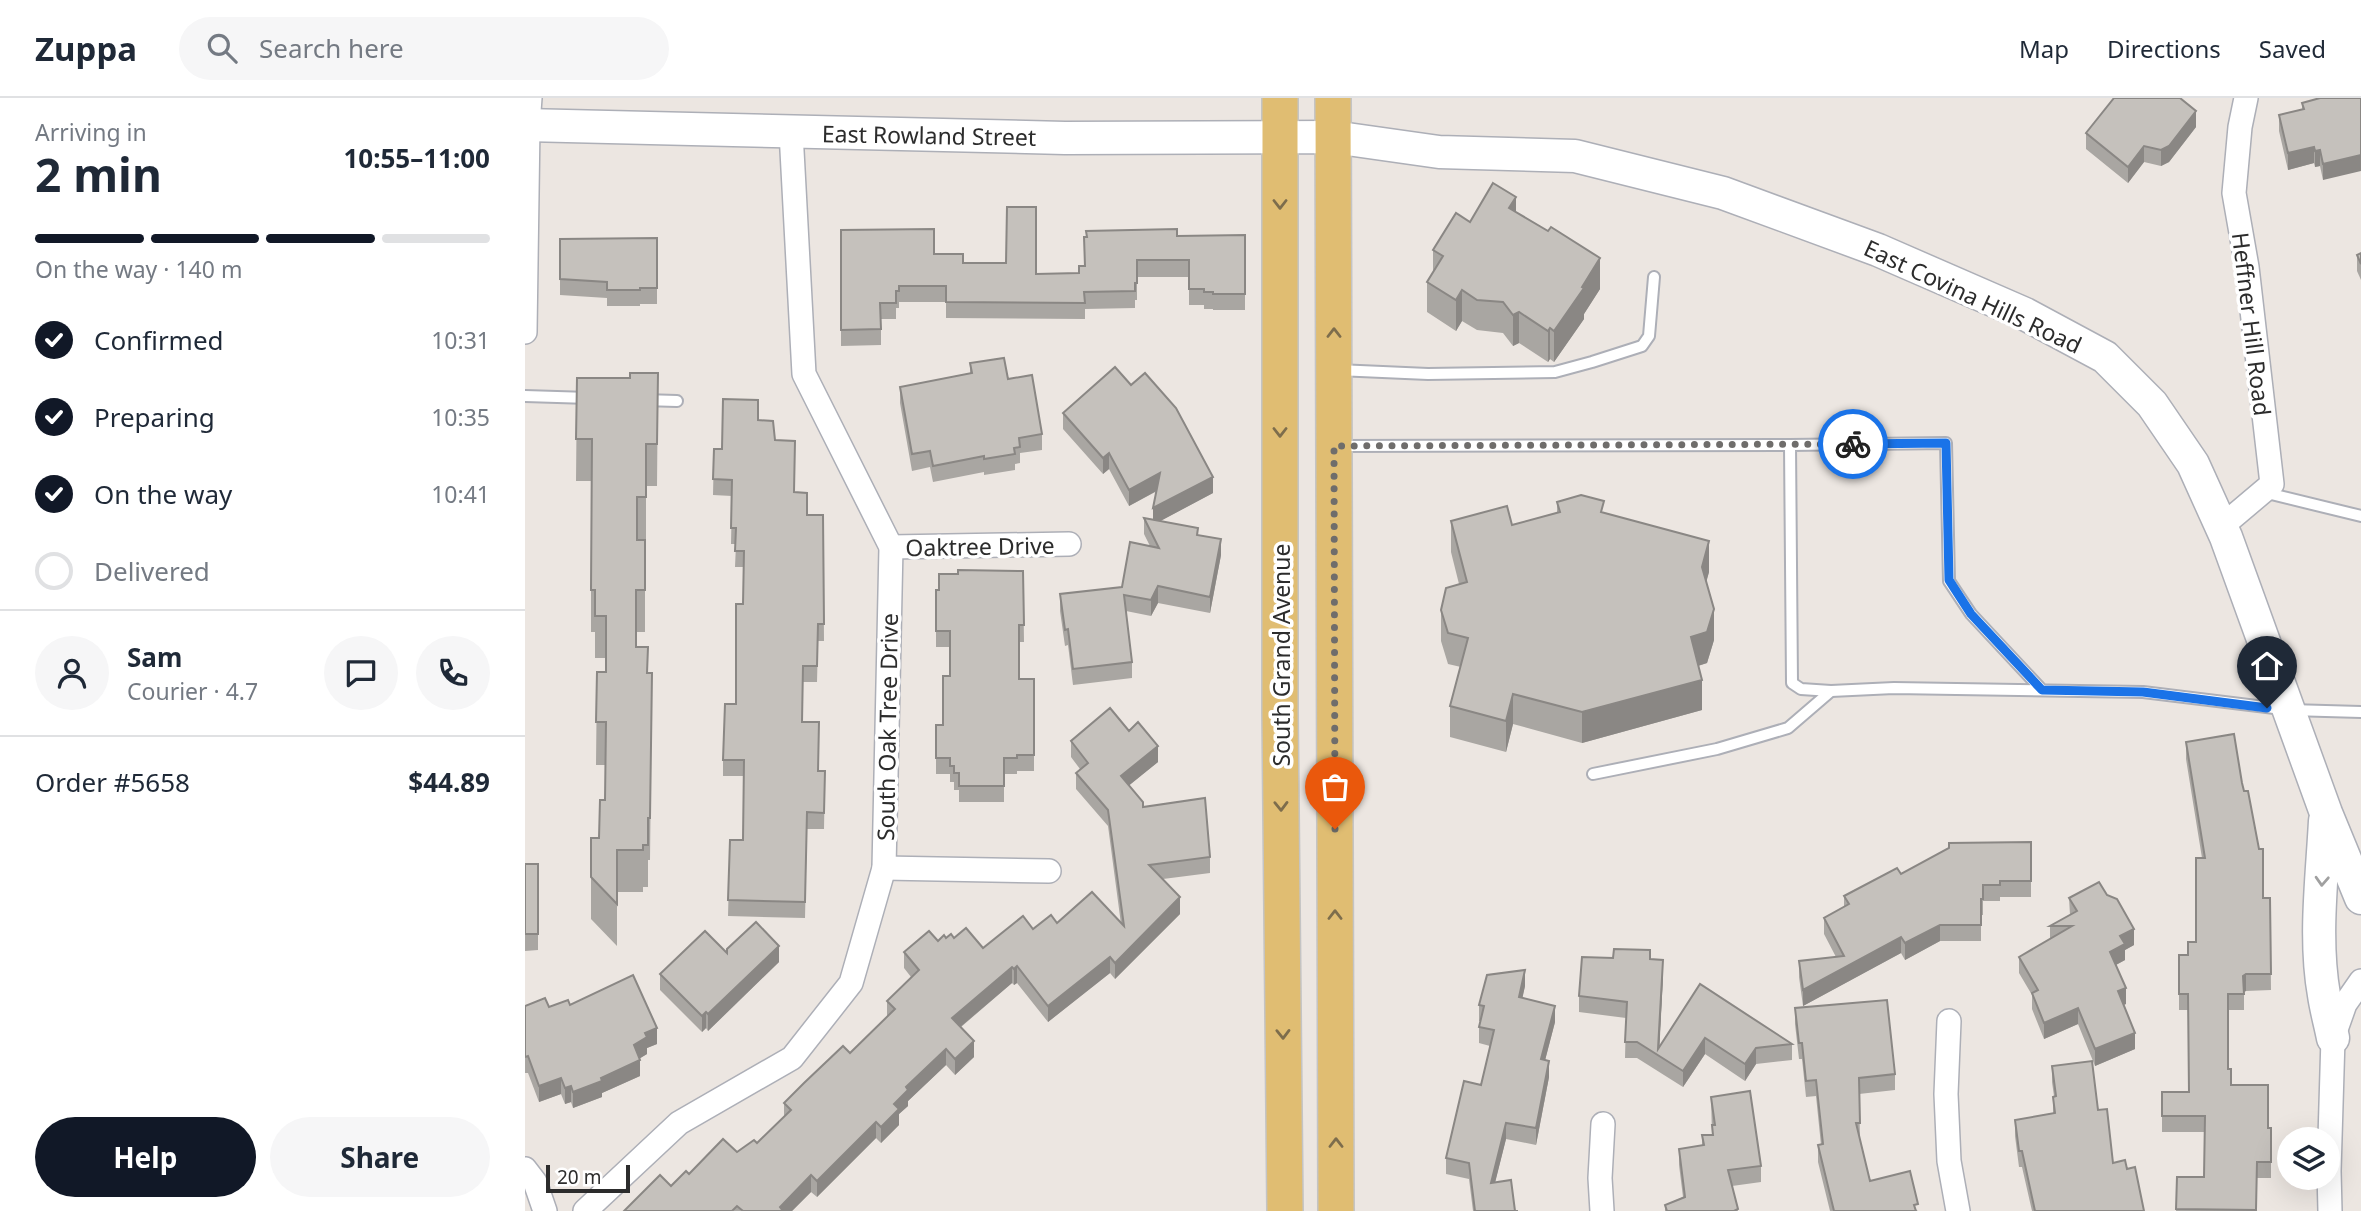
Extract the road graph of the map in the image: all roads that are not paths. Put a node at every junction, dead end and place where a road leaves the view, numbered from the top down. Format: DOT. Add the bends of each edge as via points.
graph roads {
  1 [pos="1280,98"];
  2 [pos="1333,98"];
  3 [pos="2246,98"];
  4 [pos="528,116"];
  5 [pos="791,132"];
  6 [pos="1280,136"];
  7 [pos="1333,137"];
  8 [pos="1654,277"];
  9 [pos="525,331"];
  10 [pos="1334,370"];
  11 [pos="525,396"];
  12 [pos="608,399"];
  13 [pos="635,400"];
  14 [pos="677,401"];
  15 [pos="1790,445"];
  16 [pos="1334,446"];
  17 [pos="2263,492"];
  18 [pos="2361,516"];
  19 [pos="2221,527"];
  20 [pos="1069,544"];
  21 [pos="891,547"];
  22 [pos="2042,690"];
  23 [pos="1831,691"];
  24 [pos="2290,710"];
  25 [pos="2361,712"];
  26 [pos="1593,774"];
  27 [pos="2326,813"];
  28 [pos="884,868"];
  29 [pos="1049,871"];
  30 [pos="2361,898"];
  31 [pos="2361,981"];
  32 [pos="1949,1021"];
  33 [pos="2333,1038"];
  34 [pos="1603,1124"];
  35 [pos="525,1168"];
  36 [pos="545,1211"];
  37 [pos="585,1211"];
  38 [pos="1285,1211"];
  39 [pos="1336,1211"];
  40 [pos="1602,1211"];
  41 [pos="1958,1211"];
  42 [pos="2330,1211"];
  1 -- 6 [label="main road, South Grand Avenue"];
  2 -- 7 [label="main road"];
  3 -- 17 [label="street, Heffner Hill Road" via="2234,192 2272,484"];
  4 -- 5 [label="street, East Rowland Street"];
  4 -- 9 [label="street"];
  5 -- 6 [label="street, East Rowland Street" via="1065,138"];
  5 -- 21 [label="street, South Oak Tree Drive" via="804,374"];
  6 -- 7 [label="street, East Rowland Street"];
  6 -- 38 [label="main road, South Grand Avenue, one-way"];
  10 -- 7 [label="main road, one-way"];
  7 -- 19 [label="street, East Covina Hills Road" via="1439,152 1575,156 1710,190 1878,250 2013,308 2105,357 2152,404 2193,464"];
  8 -- 10 [label="lane" via="1649,336 1642,346 1592,362 1555,372"];
  10 -- 16 [label="main road"];
  11 -- 12 [label="lane"];
  13 -- 14 [label="lane"];
  15 -- 16 [label="lane"];
  15 -- 22 [label="lane" via="1946,443 1949,580 1971,614"];
  15 -- 23 [label="lane" via="1792,683 1801,690"];
  39 -- 16 [label="main road, one-way"];
  17 -- 18 [label="lane"];
  17 -- 19 [label="street"];
  19 -- 24 [label="street, East Covina Hills Road"];
  20 -- 21 [label="street, Oaktree Drive"];
  21 -- 28 [label="street, South Oak Tree Drive"];
  22 -- 23 [label="lane"];
  22 -- 24 [label="lane" via="2143,692"];
  23 -- 26 [label="lane" via="1788,729 1717,749"];
  24 -- 25 [label="lane"];
  24 -- 27 [label="street, East Covina Hills Road"];
  27 -- 30 [label="street, East Covina Hills Road"];
  27 -- 33 [label="street, one-way" via="2320,922 2323,993"];
  28 -- 29 [label="street"];
  28 -- 37 [label="street, South Oak Tree Drive" via="851,983 792,1058 679,1123"];
  31 -- 33 [label="street" via="2345,1004"];
  32 -- 41 [label="street" via="1945,1094"];
  33 -- 42 [label="street"];
  34 -- 40 [label="street"];
  35 -- 36 [label="street"];
}
